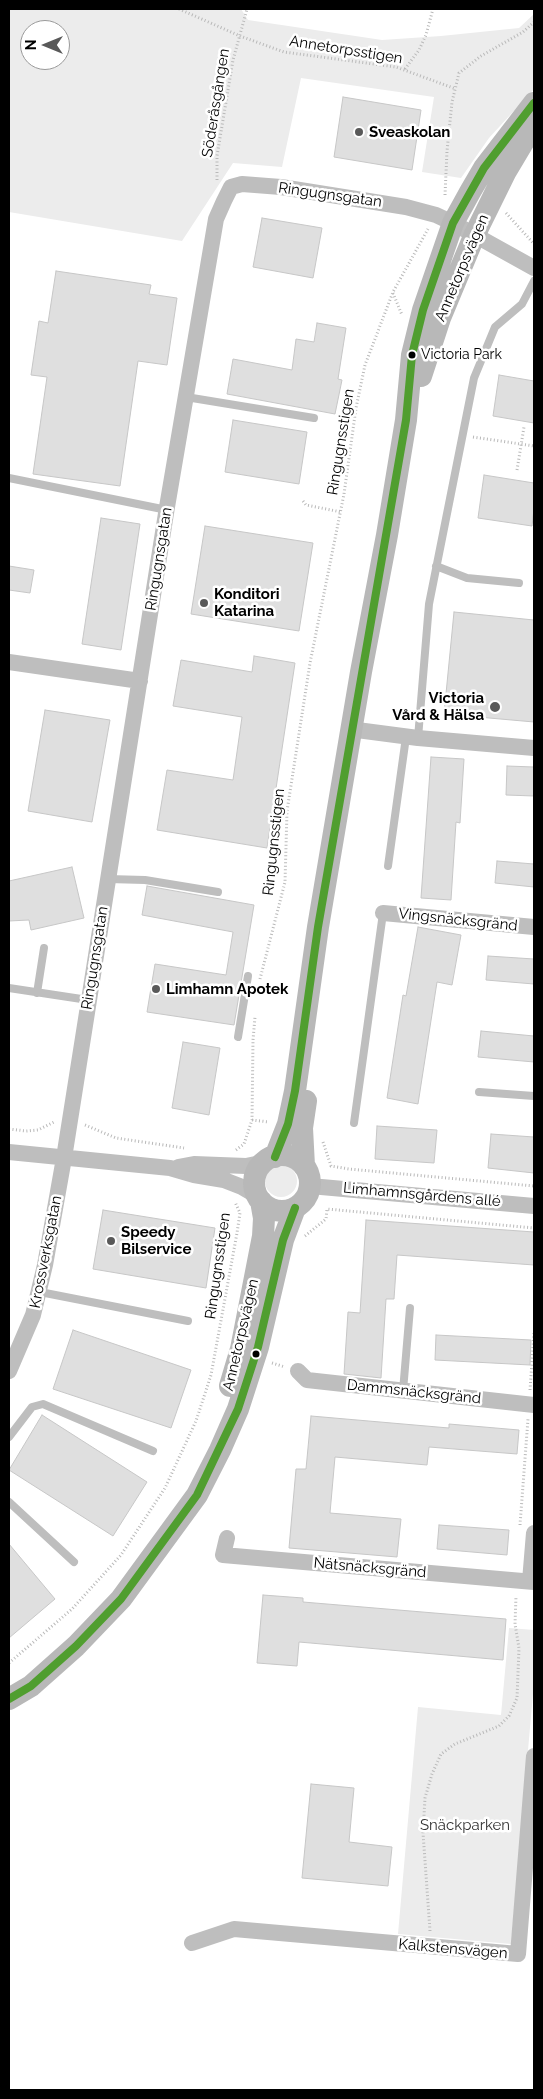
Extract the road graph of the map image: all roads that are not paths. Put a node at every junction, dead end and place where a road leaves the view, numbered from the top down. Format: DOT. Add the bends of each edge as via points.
graph roads {
  1 [pos="534,104"];
  2 [pos="534,124"];
  3 [pos="445,219"];
  4 [pos="475,234"];
  5 [pos="534,268"];
  6 [pos="534,281"];
  7 [pos="186,396"];
  8 [pos="314,418"];
  9 [pos="406,420"];
  10 [pos="9,478"];
  11 [pos="167,510"];
  12 [pos="436,566"];
  13 [pos="518,583"];
  14 [pos="9,662"];
  15 [pos="361,672"];
  16 [pos="140,681"];
  17 [pos="357,730"];
  18 [pos="412,737"];
  19 [pos="534,748"];
  20 [pos="388,866"];
  21 [pos="108,879"];
  22 [pos="218,892"];
  23 [pos="383,913"];
  24 [pos="534,928"];
  25 [pos="44,948"];
  26 [pos="248,976"];
  27 [pos="9,988"];
  28 [pos="37,992"];
  29 [pos="88,1000"];
  30 [pos="238,1037"];
  31 [pos="479,1092"];
  32 [pos="534,1096"];
  33 [pos="354,1124"];
  34 [pos="9,1152"];
  35 [pos="64,1158"];
  36 [pos="270,1159"];
  37 [pos="225,1173"];
  38 [pos="307,1176"];
  39 [pos="260,1199"];
  40 [pos="534,1206"];
  41 [pos="295,1208"];
  42 [pos="273,1238"];
  43 [pos="40,1292"];
  44 [pos="410,1308"];
  45 [pos="188,1321"];
  46 [pos="9,1371"];
  47 [pos="298,1371"];
  48 [pos="403,1391"];
  49 [pos="532,1404"];
  50 [pos="9,1437"];
  51 [pos="153,1451"];
  52 [pos="9,1502"];
  53 [pos="527,1532"];
  54 [pos="227,1538"];
  55 [pos="74,1562"];
  56 [pos="526,1581"];
  57 [pos="31,1686"];
  58 [pos="9,1699"];
  59 [pos="9,1704"];
  60 [pos="534,1756"];
  61 [pos="192,1943"];
  1 -- 3 [label="main road, Annetorpsvägen"];
  2 -- 4 [label="main road, Annetorpsvägen"];
  3 -- 4 [label="street, Ringugnsgatan"];
  3 -- 7 [label="street, Ringugnsgatan" via="406,207 281,188 242,184 231,187 216,219"];
  3 -- 9 [label="main road, Annetorpsvägen" via="412,355"];
  4 -- 5 [label="street, Ringugnsgatan"];
  4 -- 9 [label="main road, Annetorpsvägen" via="440,318"];
  6 -- 12 [label="lane" via="522,304 495,327 474,378"];
  7 -- 8 [label="lane"];
  7 -- 11 [label="street, Ringugnsgatan"];
  9 -- 15 [label="main road, Annetorpsvägen"];
  10 -- 11 [label="lane"];
  11 -- 16 [label="street, Ringugnsgatan"];
  12 -- 13 [label="lane" via="467,578"];
  12 -- 18 [label="lane"];
  14 -- 16 [label="street"];
  15 -- 17 [label="main road, Annetorpsvägen"];
  15 -- 36 [label="main road, Annetorpsvägen" via="288,1124"];
  16 -- 21 [label="street, Ringugnsgatan"];
  17 -- 18 [label="street"];
  17 -- 38 [label="main road, Annetorpsvägen" via="302,1128"];
  18 -- 19 [label="street"];
  18 -- 20 [label="lane"];
  21 -- 22 [label="lane" via="145,880"];
  21 -- 29 [label="street, Ringugnsgatan"];
  23 -- 24 [label="street, Vingsnäcksgränd"];
  23 -- 33 [label="lane"];
  25 -- 28 [label="lane"];
  26 -- 30 [label="lane"];
  27 -- 28 [label="lane"];
  28 -- 29 [label="lane"];
  29 -- 35 [label="street, Ringugnsgatan"];
  31 -- 32 [label="lane"];
  34 -- 35 [label="street"];
  35 -- 37 [label="street" via="170,1168 194,1164"];
  35 -- 43 [label="street, Krossverksgatan"];
  36 -- 37 [label="street"];
  36 -- 38 [label="main road" via="291,1157"];
  36 -- 39 [label="main road, Annetorpsvägen" via="258,1170 255,1180"];
  37 -- 39 [label="street"];
  38 -- 40 [label="street, Limhamnsgårdens allé"];
  38 -- 41 [label="main road, Annetorpsvägen" via="304,1201"];
  39 -- 41 [label="main road" via="274,1210"];
  39 -- 42 [label="main road, Annetorpsvägen"];
  41 -- 42 [label="main road, Annetorpsvägen"];
  42 -- 57 [label="main road, Annetorpsvägen" via="258,1347 238,1409 197,1495 122,1599"];
  43 -- 45 [label="lane"];
  43 -- 46 [label="street, Krossverksgatan"];
  44 -- 48 [label="lane"];
  47 -- 48 [label="street, Dammsnäcksgränd" via="307,1380"];
  48 -- 49 [label="street, Dammsnäcksgränd"];
  50 -- 51 [label="lane" via="32,1407 44,1404"];
  52 -- 55 [label="lane"];
  53 -- 56 [label="street"];
  54 -- 56 [label="street, Nätsnäcksgränd" via="223,1555"];
  57 -- 58 [label="main road, Annetorpsvägen"];
  57 -- 59 [label="main road"];
  60 -- 61 [label="street, Kalkstensvägen" via="518,1954 234,1929"];
}
